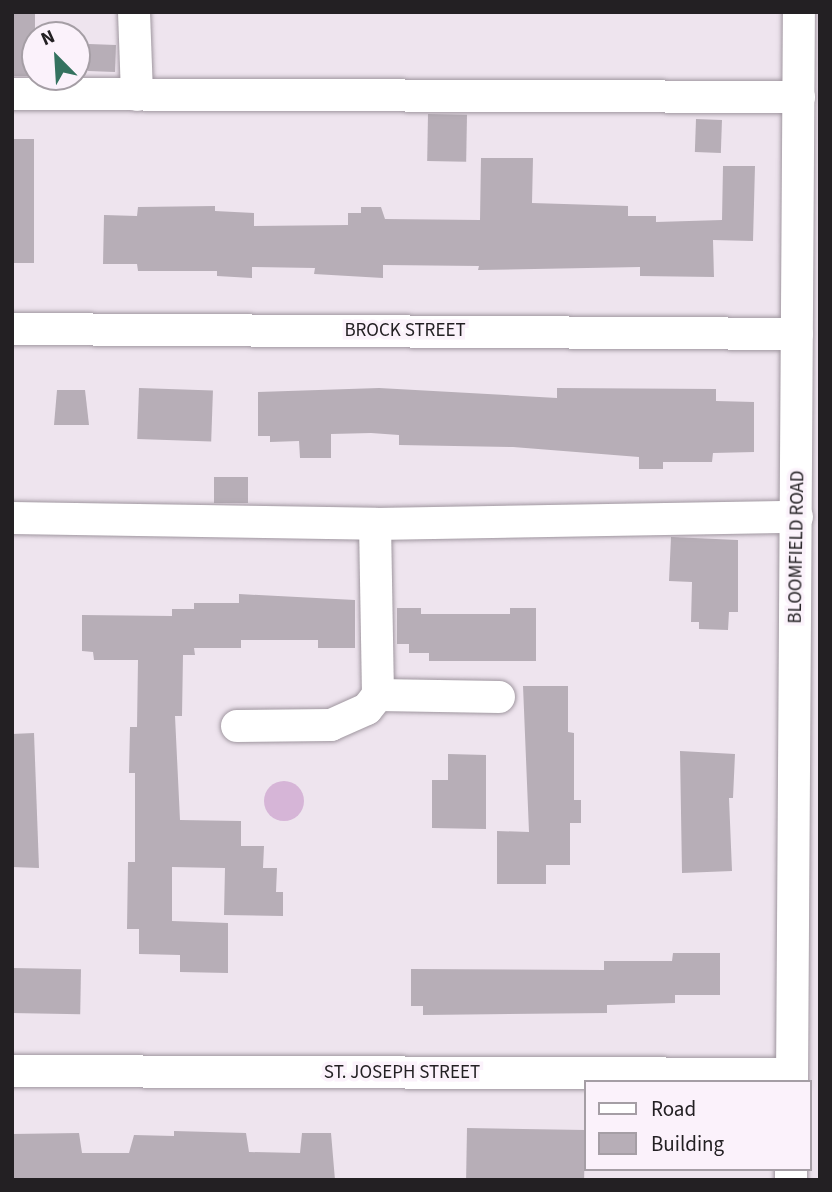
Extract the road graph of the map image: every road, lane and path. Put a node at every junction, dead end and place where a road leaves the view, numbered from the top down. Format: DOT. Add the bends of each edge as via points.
graph roads {
  1 [pos="134,12"];
  2 [pos="799,12"];
  3 [pos="12,94"];
  4 [pos="137,95"];
  5 [pos="799,97"];
  6 [pos="12,329"];
  7 [pos="797,334"];
  8 [pos="809,437"];
  9 [pos="797,517"];
  10 [pos="12,518"];
  11 [pos="375,524"];
  12 [pos="808,609"];
  13 [pos="378,695"];
  14 [pos="499,697"];
  15 [pos="237,726"];
  16 [pos="807,783"];
  17 [pos="806,964"];
  18 [pos="12,1071"];
  19 [pos="792,1078"];
  1 -- 4 [label="street"];
  2 -- 5 [label="street, BLOOMFIELD ROAD"];
  3 -- 4 [label="street"];
  4 -- 5 [label="street"];
  5 -- 7 [label="street, BLOOMFIELD ROAD"];
  6 -- 7 [label="street, BROCK STREET"];
  7 -- 8 [label="street, BLOOMFIELD ROAD"];
  8 -- 9 [label="street, BLOOMFIELD ROAD"];
  9 -- 11 [label="street"];
  9 -- 12 [label="street, BLOOMFIELD ROAD"];
  10 -- 11 [label="street"];
  11 -- 13 [label="street"];
  12 -- 16 [label="street, BLOOMFIELD ROAD"];
  13 -- 14 [label="street"];
  13 -- 15 [label="street" via="367,709 331,725"];
  16 -- 17 [label="street, BLOOMFIELD ROAD"];
  17 -- 19 [label="street, BLOOMFIELD ROAD"];
  18 -- 19 [label="street, ST. JOSEPH STREET"];
}
